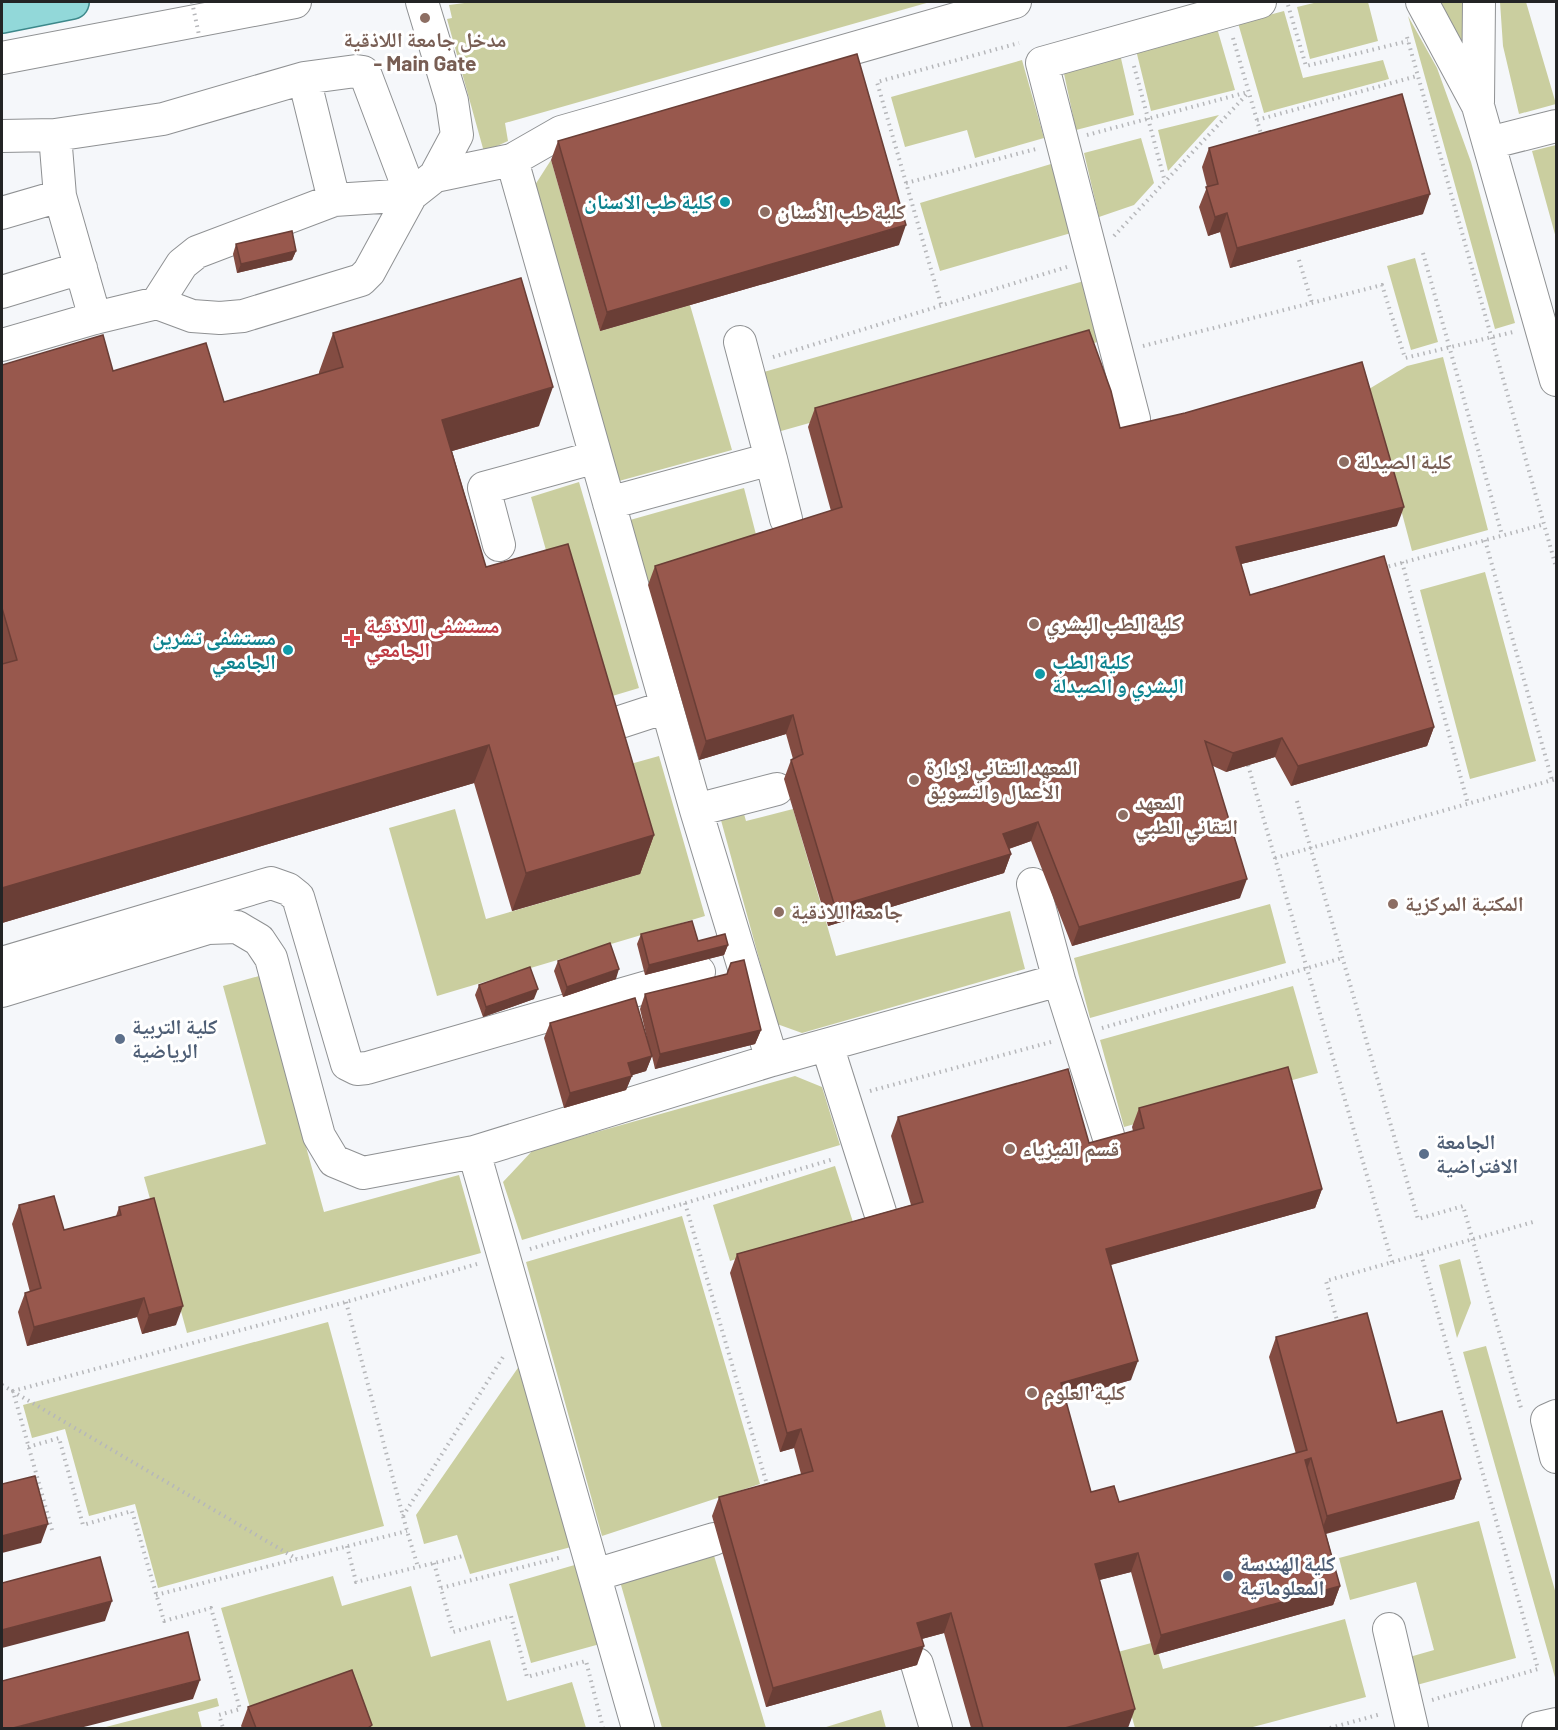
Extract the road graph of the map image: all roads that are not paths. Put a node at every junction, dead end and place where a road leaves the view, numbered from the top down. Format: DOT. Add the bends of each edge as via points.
graph roads {
  1 [pos="72,2"];
  2 [pos="295,2"];
  3 [pos="422,2"];
  4 [pos="1012,2"];
  5 [pos="1260,2"];
  6 [pos="1422,2"];
  7 [pos="1479,2"];
  8 [pos="2,16"];
  9 [pos="2,58"];
  10 [pos="304,78"];
  11 [pos="1478,106"];
  12 [pos="1557,126"];
  13 [pos="55,135"];
  14 [pos="2,136"];
  15 [pos="1489,143"];
  16 [pos="512,160"];
  17 [pos="435,176"];
  18 [pos="411,195"];
  19 [pos="60,196"];
  20 [pos="333,200"];
  21 [pos="2,213"];
  22 [pos="81,268"];
  23 [pos="2,292"];
  24 [pos="157,303"];
  25 [pos="95,318"];
  26 [pos="1549,323"];
  27 [pos="2,345"];
  28 [pos="743,354"];
  29 [pos="1557,380"];
  30 [pos="1134,419"];
  31 [pos="596,457"];
  32 [pos="771,459"];
  33 [pos="609,503"];
  34 [pos="786,519"];
  35 [pos="499,545"];
  36 [pos="666,706"];
  37 [pos="614,724"];
  38 [pos="777,789"];
  39 [pos="696,810"];
  40 [pos="1033,884"];
  41 [pos="2,963"];
  42 [pos="699,972"];
  43 [pos="1059,980"];
  44 [pos="2,991"];
  45 [pos="827,1045"];
  46 [pos="772,1060"];
  47 [pos="1108,1135"];
  48 [pos="474,1152"];
  49 [pos="880,1212"];
  50 [pos="1552,1418"];
  51 [pos="1557,1457"];
  52 [pos="714,1539"];
  53 [pos="591,1563"];
  54 [pos="1389,1629"];
  55 [pos="917,1664"];
  56 [pos="1557,1724"];
  57 [pos="638,1728"];
  58 [pos="936,1728"];
  59 [pos="1412,1728"];
  60 [pos="1538,1728"];
  1 -- 8 [label="main road"];
  2 -- 9 [label="street"];
  3 -- 17 [label="street" via="452,102 457,135"];
  4 -- 16 [label="street" via="561,132"];
  5 -- 30 [label="street" via="1042,63"];
  6 -- 11 [label="street"];
  7 -- 11 [label="street"];
  10 -- 13 [label="street" via="163,119"];
  10 -- 18 [label="street" via="363,72"];
  10 -- 20 [label="street"];
  11 -- 15 [label="street"];
  12 -- 15 [label="street"];
  13 -- 14 [label="street"];
  13 -- 19 [label="street"];
  15 -- 26 [label="street"];
  16 -- 17 [label="street"];
  16 -- 31 [label="street"];
  17 -- 18 [label="street"];
  18 -- 20 [label="street"];
  18 -- 24 [label="street" via="362,280 243,316 192,316"];
  19 -- 21 [label="street"];
  19 -- 22 [label="street"];
  20 -- 24 [label="street" via="197,252 182,264"];
  22 -- 23 [label="street"];
  22 -- 25 [label="street"];
  24 -- 25 [label="street"];
  25 -- 27 [label="street"];
  26 -- 29 [label="street"];
  28 -- 32 [label="street"];
  31 -- 33 [label="street"];
  31 -- 35 [label="street" via="484,488"];
  32 -- 33 [label="street"];
  32 -- 34 [label="street"];
  33 -- 36 [label="street"];
  36 -- 37 [label="street"];
  36 -- 39 [label="street"];
  38 -- 39 [label="street"];
  39 -- 46 [label="street"];
  40 -- 43 [label="street"];
  41 -- 42 [label="street" via="271,883 297,897 347,1064 357,1069"];
  43 -- 45 [label="street"];
  43 -- 47 [label="street"];
  44 -- 48 [label="street" via="208,928 237,927 259,940 271,958 319,1136 334,1161 363,1173"];
  45 -- 46 [label="street"];
  45 -- 49 [label="street"];
  46 -- 48 [label="street"];
  48 -- 53 [label="street"];
  50 -- 51 [label="street"];
  52 -- 53 [label="street"];
  53 -- 57 [label="street"];
  54 -- 59 [label="street"];
  55 -- 58 [label="street"];
  56 -- 60 [label="street"];
}
